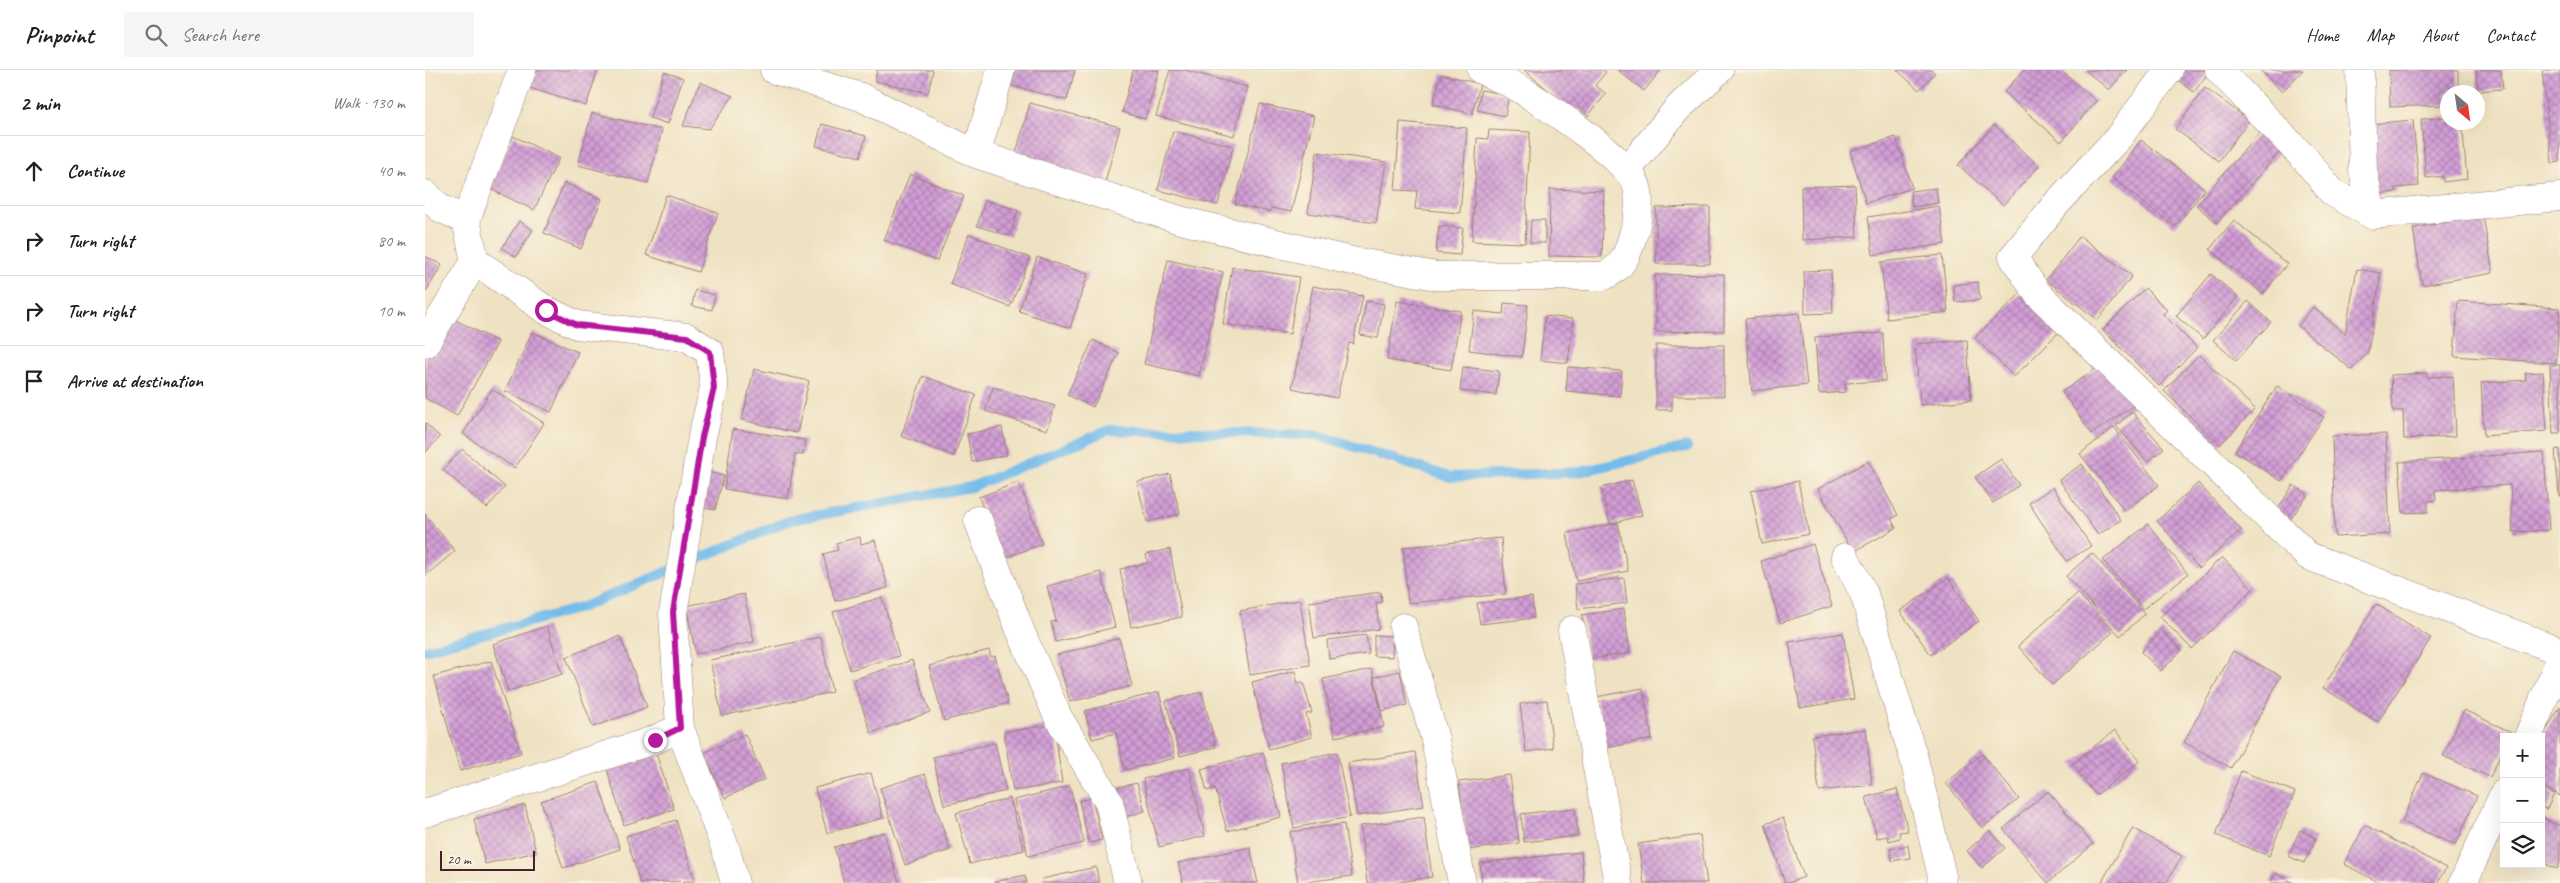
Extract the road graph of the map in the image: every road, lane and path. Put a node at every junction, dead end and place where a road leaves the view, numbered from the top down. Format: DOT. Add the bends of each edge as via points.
graph roads {
  1 [pos="522,70"];
  2 [pos="774,70"];
  3 [pos="1001,70"];
  4 [pos="1481,70"];
  5 [pos="1719,70"];
  6 [pos="2169,70"];
  7 [pos="2219,70"];
  8 [pos="2360,70"];
  9 [pos="976,154"];
  10 [pos="1628,169"];
  11 [pos="425,194"];
  12 [pos="2560,197"];
  13 [pos="2372,215"];
  14 [pos="466,220"];
  15 [pos="475,262"];
  16 [pos="425,344"];
  17 [pos="978,520"];
  18 [pos="1845,557"];
  19 [pos="1403,627"];
  20 [pos="1572,630"];
  21 [pos="2560,651"];
  22 [pos="2560,660"];
  23 [pos="680,728"];
  24 [pos="2530,733"];
  25 [pos="2500,802"];
  26 [pos="425,813"];
  27 [pos="735,883"];
  28 [pos="1128,883"];
  29 [pos="1462,883"];
  30 [pos="1618,883"];
  31 [pos="1941,883"];
  32 [pos="2463,883"];
  1 -- 14 [label="street"];
  2 -- 9 [label="street" via="861,98"];
  3 -- 9 [label="street"];
  4 -- 10 [label="street" via="1524,91"];
  5 -- 10 [label="street" via="1678,108"];
  6 -- 21 [label="street" via="2118,138 2057,203 2013,257 2037,294 2308,556"];
  7 -- 13 [label="street" via="2307,161 2332,192"];
  8 -- 13 [label="street" via="2363,170"];
  9 -- 10 [label="street" via="1180,220 1347,260 1436,276 1604,276 1619,269 1639,219 1637,186"];
  11 -- 14 [label="street" via="440,208"];
  12 -- 13 [label="street"];
  14 -- 15 [label="street"];
  15 -- 16 [label="street"];
  15 -- 23 [label="street" via="546,310 577,325 687,337 710,352 714,388 702,437 673,612"];
  17 -- 28 [label="street" via="1058,717 1109,802"];
  18 -- 31 [label="street" via="1864,594 1914,759"];
  19 -- 29 [label="street" via="1435,739"];
  20 -- 30 [label="street"];
  22 -- 24 [label="street"];
  23 -- 26 [label="street" via="655,740"];
  23 -- 27 [label="street" via="726,850"];
  25 -- 32 [label="street"];
}
